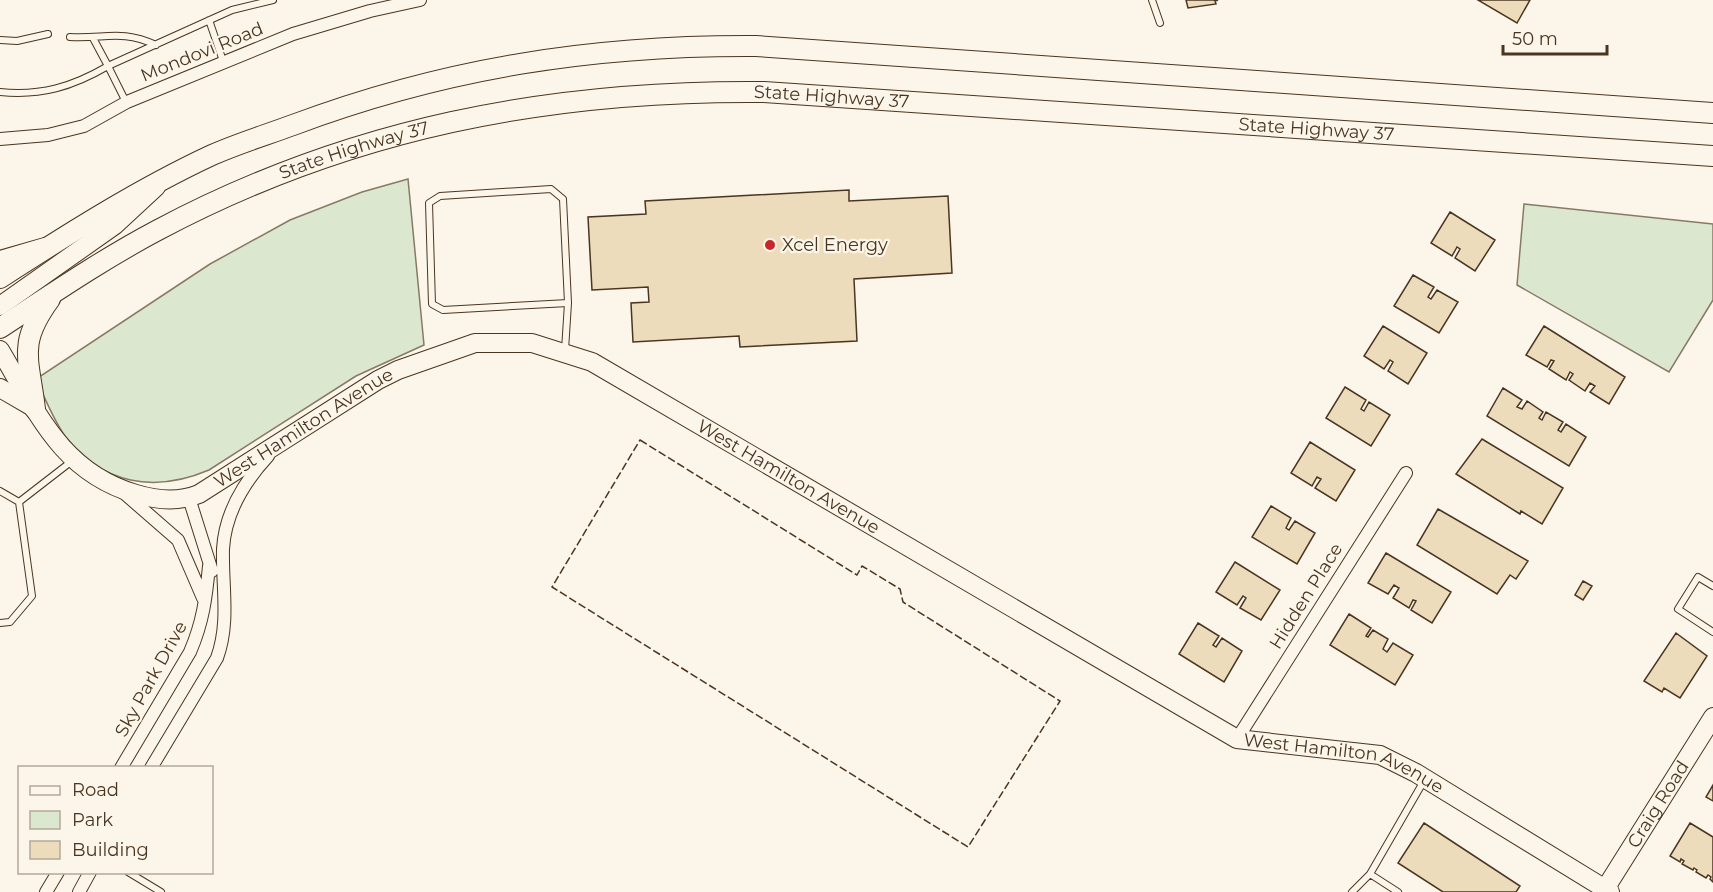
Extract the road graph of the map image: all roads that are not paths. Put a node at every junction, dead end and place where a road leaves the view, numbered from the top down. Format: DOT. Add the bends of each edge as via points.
graph roads {
  1 [pos="272,0"];
  2 [pos="420,0"];
  3 [pos="1152,0"];
  4 [pos="209,21"];
  5 [pos="1160,23"];
  6 [pos="48,34"];
  7 [pos="70,37"];
  8 [pos="93,38"];
  9 [pos="0,40"];
  10 [pos="156,45"];
  11 [pos="223,62"];
  12 [pos="108,66"];
  13 [pos="0,92"];
  14 [pos="127,102"];
  15 [pos="1713,113"];
  16 [pos="0,139"];
  17 [pos="1713,154"];
  18 [pos="157,185"];
  19 [pos="50,246"];
  20 [pos="0,260"];
  21 [pos="0,278"];
  22 [pos="54,293"];
  23 [pos="568,303"];
  24 [pos="0,306"];
  25 [pos="0,328"];
  26 [pos="0,350"];
  27 [pos="565,354"];
  28 [pos="0,388"];
  29 [pos="35,409"];
  30 [pos="277,446"];
  31 [pos="73,461"];
  32 [pos="1406,473"];
  33 [pos="118,489"];
  34 [pos="0,491"];
  35 [pos="189,498"];
  36 [pos="19,502"];
  37 [pos="209,566"];
  38 [pos="1713,586"];
  39 [pos="224,596"];
  40 [pos="205,605"];
  41 [pos="0,623"];
  42 [pos="1713,632"];
  43 [pos="1713,717"];
  44 [pos="1237,739"];
  45 [pos="123,766"];
  46 [pos="153,766"];
  47 [pos="1425,779"];
  48 [pos="57,874"];
  49 [pos="89,874"];
  50 [pos="130,874"];
  51 [pos="1370,874"];
  52 [pos="1606,891"];
  53 [pos="46,892"];
  54 [pos="79,892"];
  55 [pos="161,892"];
  56 [pos="1352,892"];
  57 [pos="1398,892"];
  1 -- 4 [label="lane" via="232,10"];
  2 -- 11 [label="street, Mondovi Road" via="304,31"];
  3 -- 5 [label="lane"];
  4 -- 10 [label="lane"];
  4 -- 11 [label="lane"];
  6 -- 9 [label="lane" via="17,41"];
  7 -- 8 [label="lane"];
  8 -- 10 [label="lane" via="137,36"];
  8 -- 12 [label="lane"];
  10 -- 12 [label="lane"];
  11 -- 14 [label="street, Mondovi Road"];
  12 -- 13 [label="lane" via="71,86 48,92"];
  12 -- 14 [label="lane"];
  14 -- 16 [label="street, Mondovi Road" via="84,126 48,135"];
  15 -- 18 [label="main road" via="756,46 667,46 519,62 383,93 220,152"];
  17 -- 22 [label="main road, State Highway 37" via="764,92 681,91 598,97 513,108 435,124 305,165 178,219"];
  18 -- 19 [label="main road"];
  18 -- 24 [label="street" via="115,225"];
  19 -- 20 [label="street"];
  19 -- 21 [label="main road"];
  22 -- 25 [label="main road, State Highway 37"];
  22 -- 29 [label="main road" via="37,316 27,343"];
  23 -- 23 [label="lane" via="563,199 551,189 440,196 429,203 432,304 443,310"];
  23 -- 27 [label="lane"];
  26 -- 29 [label="street"];
  27 -- 30 [label="street, West Hamilton Avenue" via="532,344 475,343 378,380"];
  27 -- 44 [label="street, West Hamilton Avenue" via="592,362"];
  28 -- 29 [label="street"];
  29 -- 31 [label="street"];
  30 -- 35 [label="street, West Hamilton Avenue"];
  30 -- 39 [label="street, Sky Park Drive" via="243,487 230,516 224,549"];
  31 -- 33 [label="street"];
  31 -- 36 [label="lane"];
  32 -- 44 [label="street, Hidden Place"];
  33 -- 35 [label="street" via="148,497"];
  33 -- 40 [label="street, Sky Park Drive" via="178,540"];
  34 -- 36 [label="lane"];
  35 -- 37 [label="street, Sky Park Drive"];
  36 -- 41 [label="lane" via="32,596 10,622"];
  37 -- 39 [label="street, Sky Park Drive"];
  37 -- 40 [label="street, Sky Park Drive"];
  38 -- 42 [label="lane" via="1698,577 1678,609"];
  39 -- 46 [label="street, Sky Park Drive" via="224,630 217,658"];
  40 -- 45 [label="street, Sky Park Drive" via="190,652"];
  43 -- 52 [label="street, Craig Road"];
  44 -- 47 [label="street, West Hamilton Avenue" via="1380,755"];
  47 -- 51 [label="lane"];
  47 -- 52 [label="street, West Hamilton Avenue"];
  48 -- 53 [label="street"];
  49 -- 54 [label="street"];
  50 -- 55 [label="lane"];
  51 -- 56 [label="lane"];
  51 -- 57 [label="lane"];
}
